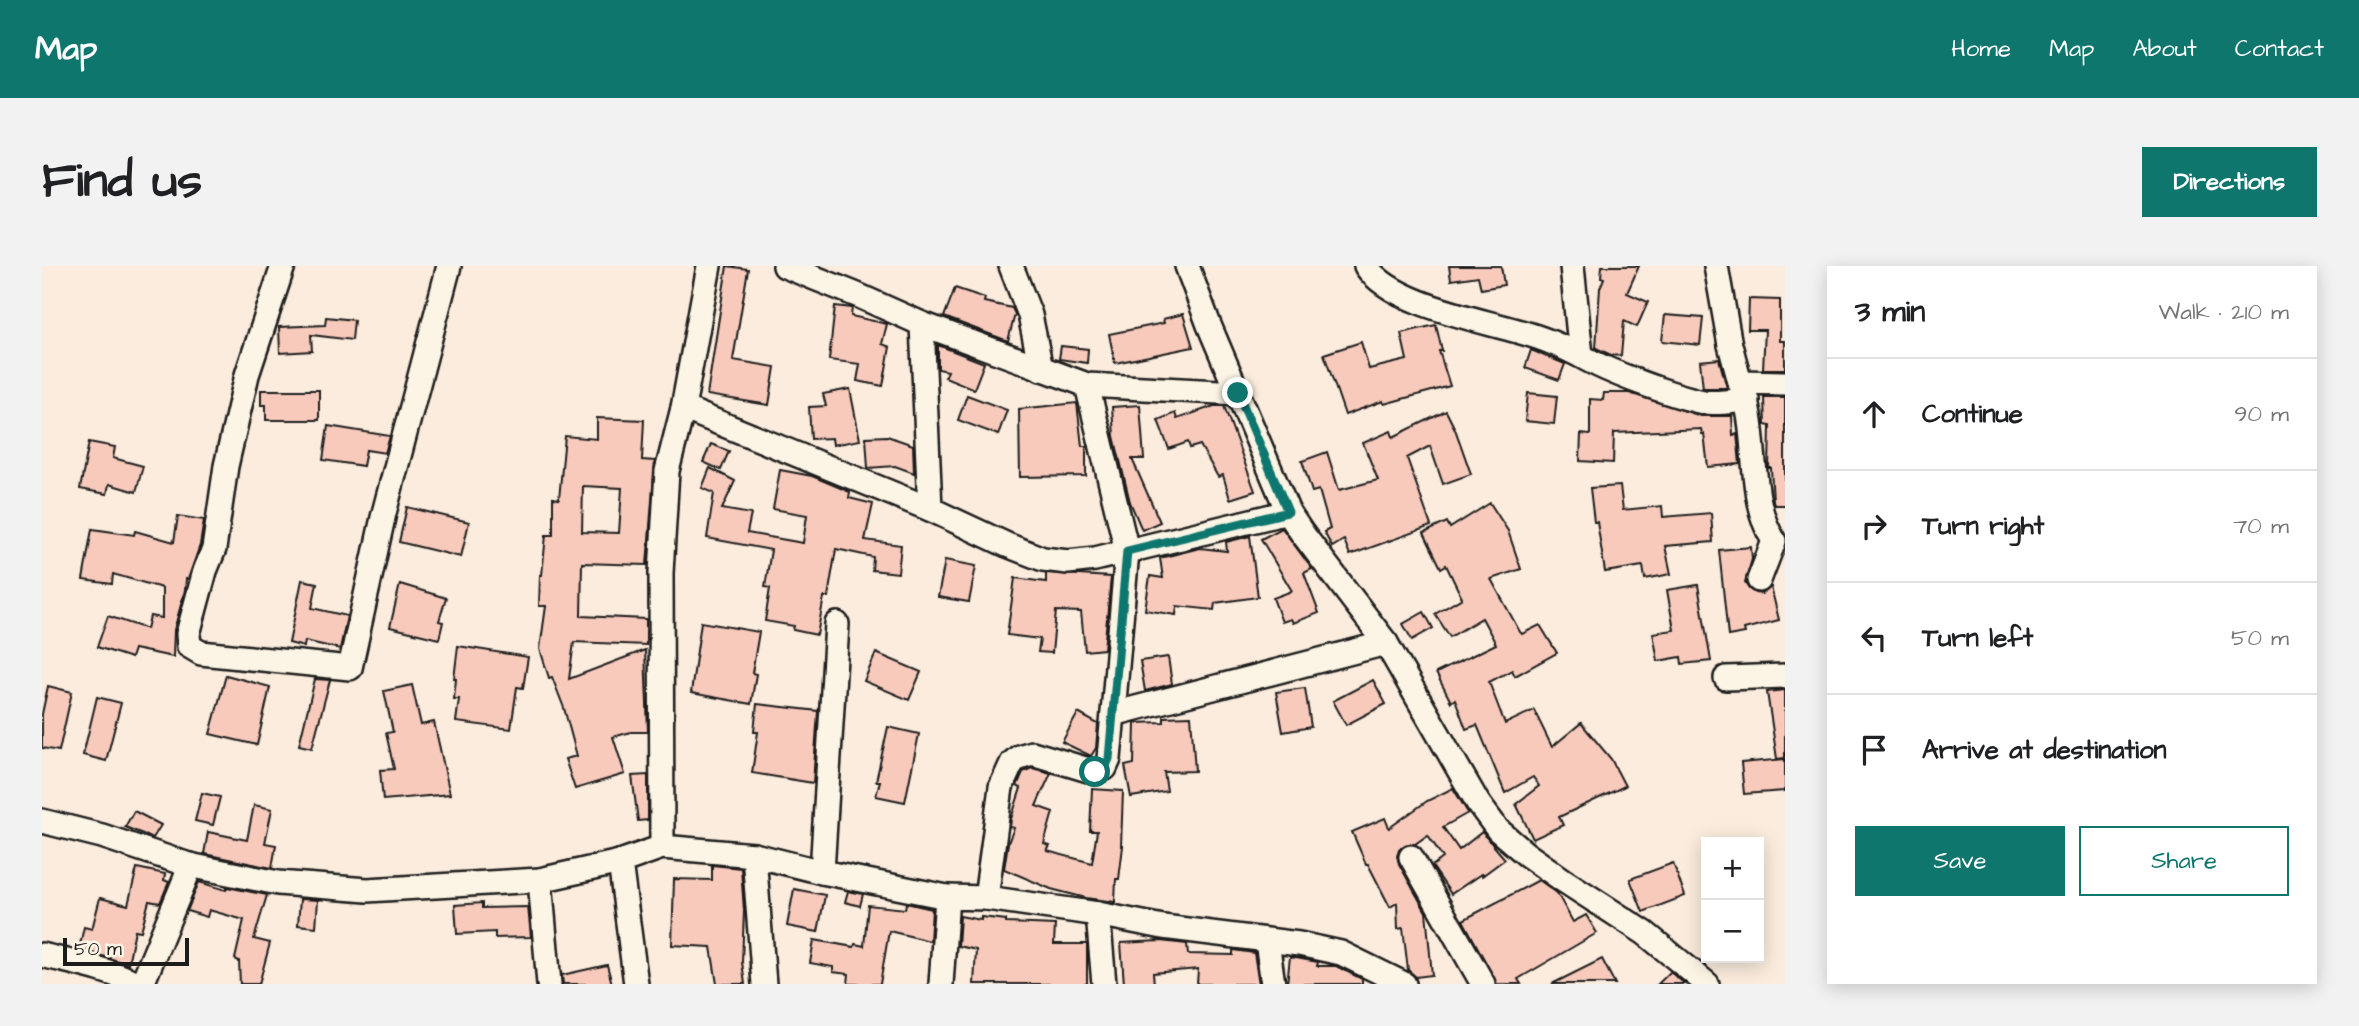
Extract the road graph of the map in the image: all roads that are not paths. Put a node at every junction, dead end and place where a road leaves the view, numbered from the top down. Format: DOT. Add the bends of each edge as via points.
graph roads {
  1 [pos="283,266"];
  2 [pos="449,266"];
  3 [pos="709,266"];
  4 [pos="785,266"];
  5 [pos="1012,266"];
  6 [pos="1187,266"];
  7 [pos="1366,266"];
  8 [pos="1572,266"];
  9 [pos="1716,266"];
  10 [pos="922,324"];
  11 [pos="1581,356"];
  12 [pos="1041,369"];
  13 [pos="1785,383"];
  14 [pos="1087,385"];
  15 [pos="1744,391"];
  16 [pos="1238,393"];
  17 [pos="683,408"];
  18 [pos="930,509"];
  19 [pos="1288,512"];
  20 [pos="1780,543"];
  21 [pos="1127,551"];
  22 [pos="1759,580"];
  23 [pos="837,624"];
  24 [pos="1386,643"];
  25 [pos="1785,676"];
  26 [pos="1726,678"];
  27 [pos="1113,714"];
  28 [pos="42,821"];
  29 [pos="662,847"];
  30 [pos="754,855"];
  31 [pos="1411,857"];
  32 [pos="620,862"];
  33 [pos="191,865"];
  34 [pos="821,872"];
  35 [pos="540,880"];
  36 [pos="947,897"];
  37 [pos="986,898"];
  38 [pos="1098,914"];
  39 [pos="1267,941"];
  40 [pos="42,955"];
  41 [pos="140,984"];
  42 [pos="549,984"];
  43 [pos="636,984"];
  44 [pos="764,984"];
  45 [pos="941,984"];
  46 [pos="1104,984"];
  47 [pos="1273,984"];
  48 [pos="1404,984"];
  49 [pos="1483,984"];
  50 [pos="1707,984"];
  1 -- 2 [label="street" via="247,375 226,466 214,549 188,634 189,646 201,653 350,668 384,513"];
  3 -- 17 [label="street"];
  4 -- 10 [label="street"];
  5 -- 12 [label="street" via="1030,316"];
  6 -- 16 [label="street"];
  7 -- 11 [label="street" via="1388,287 1411,299 1538,337"];
  8 -- 11 [label="street"];
  9 -- 15 [label="street" via="1730,345"];
  10 -- 12 [label="street"];
  10 -- 18 [label="street"];
  11 -- 15 [label="street" via="1671,393 1706,402"];
  12 -- 14 [label="street"];
  13 -- 15 [label="street"];
  14 -- 16 [label="street"];
  14 -- 21 [label="street"];
  15 -- 20 [label="street" via="1756,493 1765,527"];
  16 -- 19 [label="street"];
  17 -- 18 [label="street"];
  17 -- 29 [label="street" via="667,471 662,573"];
  18 -- 21 [label="street" via="1043,559 1068,562"];
  19 -- 21 [label="street"];
  19 -- 24 [label="street"];
  20 -- 22 [label="street"];
  21 -- 27 [label="street"];
  23 -- 34 [label="street"];
  24 -- 27 [label="street"];
  24 -- 50 [label="street" via="1498,830 1563,880 1645,933"];
  25 -- 26 [label="street"];
  27 -- 37 [label="street" via="1105,768 1095,772 1032,753 1012,763 1001,787"];
  28 -- 33 [label="street"];
  29 -- 30 [label="street"];
  29 -- 32 [label="street"];
  30 -- 34 [label="street"];
  30 -- 44 [label="street"];
  31 -- 49 [label="street"];
  32 -- 35 [label="street"];
  32 -- 43 [label="street"];
  33 -- 35 [label="street" via="278,883 367,890"];
  33 -- 41 [label="street"];
  34 -- 36 [label="street"];
  35 -- 42 [label="street"];
  36 -- 37 [label="street"];
  36 -- 45 [label="street"];
  37 -- 38 [label="street"];
  38 -- 39 [label="street"];
  38 -- 46 [label="street"];
  39 -- 47 [label="street"];
  39 -- 48 [label="street" via="1341,953"];
  40 -- 41 [label="street"];
}
